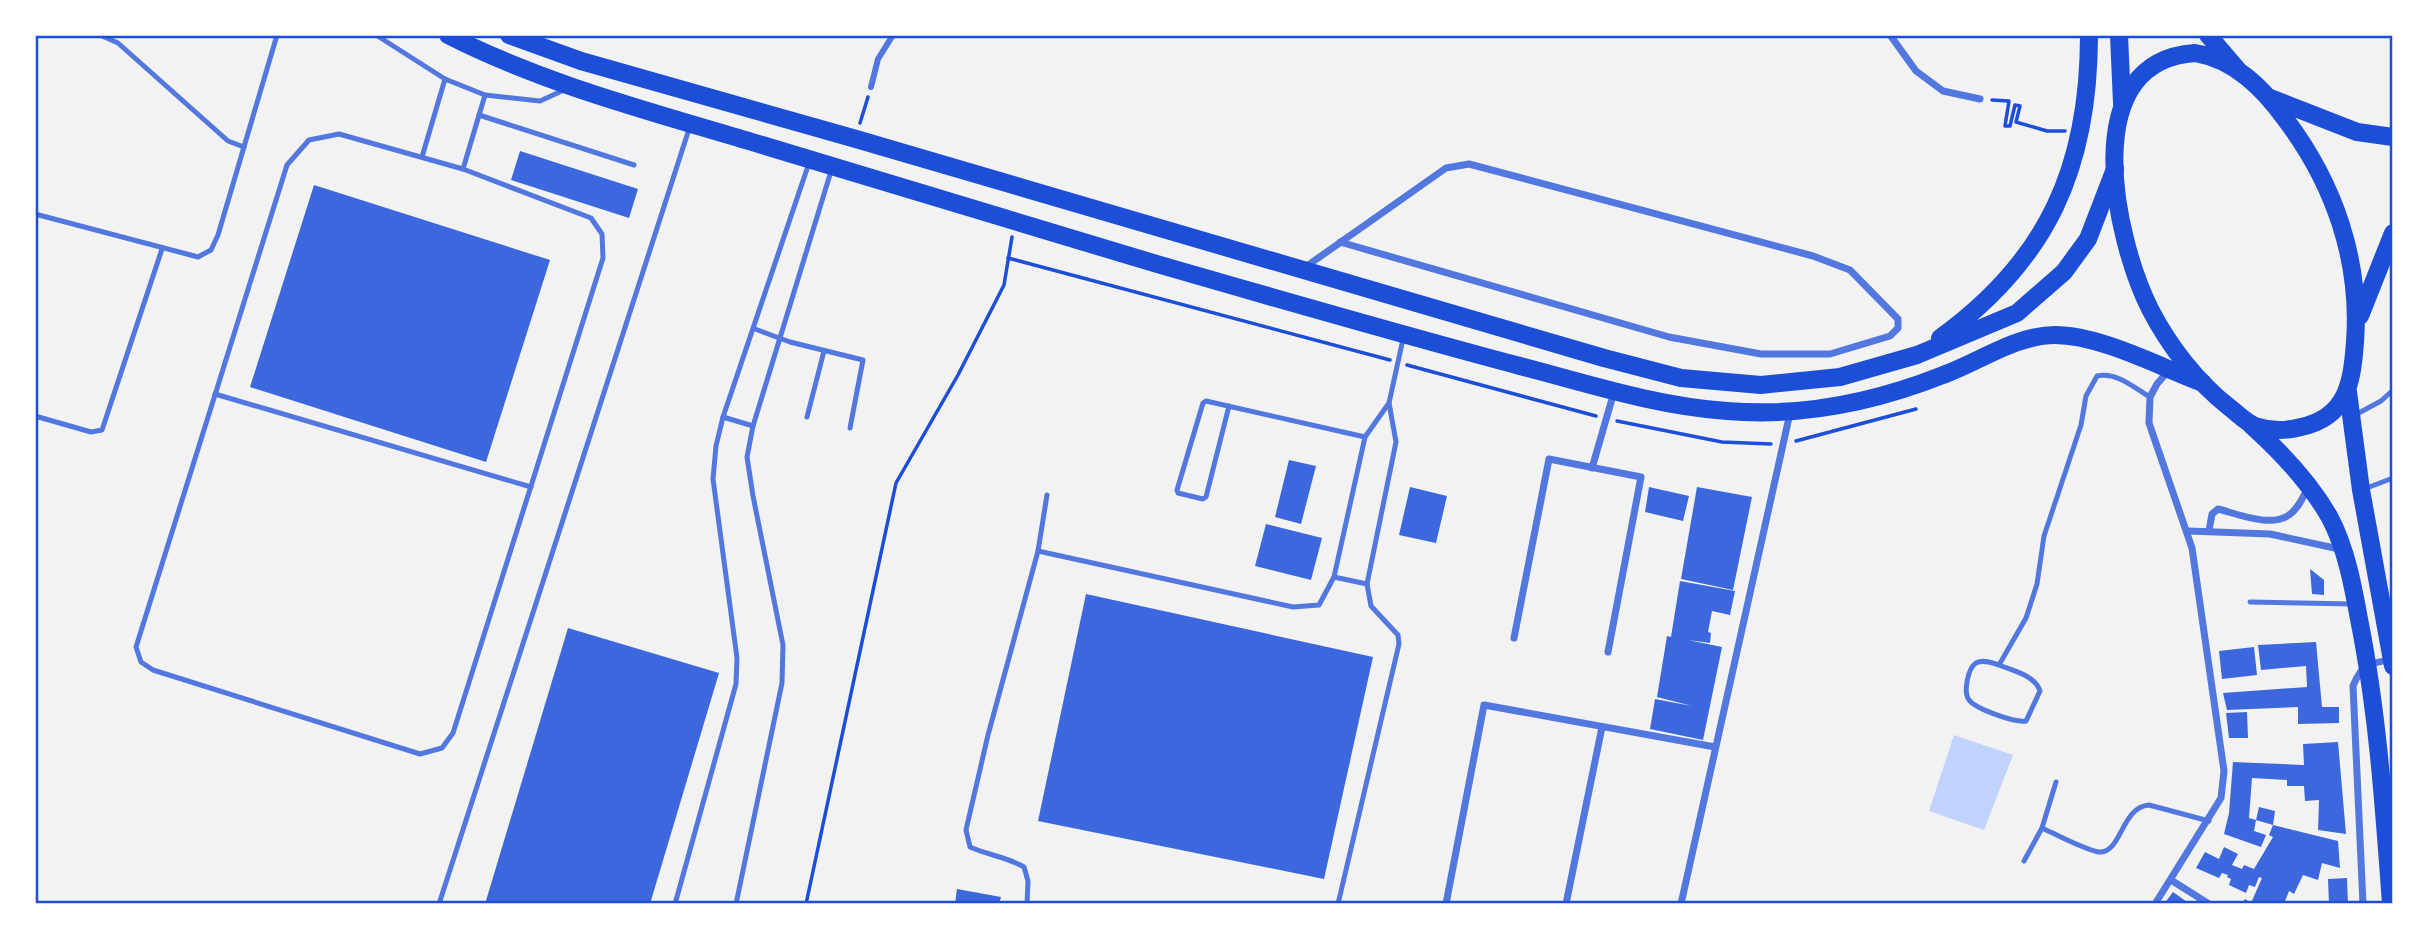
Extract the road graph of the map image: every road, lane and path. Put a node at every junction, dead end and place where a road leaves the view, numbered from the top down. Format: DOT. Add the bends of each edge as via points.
graph roads {
  1 [pos="100,35"];
  2 [pos="277,35"];
  3 [pos="376,35"];
  4 [pos="448,35"];
  5 [pos="509,35"];
  6 [pos="893,35"];
  7 [pos="1890,35"];
  8 [pos="2090,35"];
  9 [pos="2119,35"];
  10 [pos="2208,35"];
  11 [pos="2238,70"];
  12 [pos="445,79"];
  13 [pos="571,86"];
  14 [pos="871,87"];
  15 [pos="485,95"];
  16 [pos="2270,98"];
  17 [pos="1980,99"];
  18 [pos="2122,103"];
  19 [pos="479,115"];
  20 [pos="691,123"];
  21 [pos="2081,132"];
  22 [pos="2393,137"];
  23 [pos="856,139"];
  24 [pos="244,148"];
  25 [pos="422,157"];
  26 [pos="810,160"];
  27 [pos="634,165"];
  28 [pos="832,167"];
  29 [pos="463,169"];
  30 [pos="2115,169"];
  31 [pos="35,214"];
  32 [pos="1015,222"];
  33 [pos="2393,233"];
  34 [pos="1340,243"];
  35 [pos="162,249"];
  36 [pos="1009,258"];
  37 [pos="1303,269"];
  38 [pos="2356,326"];
  39 [pos="755,329"];
  40 [pos="1404,336"];
  41 [pos="780,339"];
  42 [pos="824,351"];
  43 [pos="1917,355"];
  44 [pos="1398,362"];
  45 [pos="2169,370"];
  46 [pos="2203,383"];
  47 [pos="2393,390"];
  48 [pos="1614,391"];
  49 [pos="2348,392"];
  50 [pos="215,394"];
  51 [pos="2150,397"];
  52 [pos="1389,403"];
  53 [pos="1229,406"];
  54 [pos="1916,409"];
  55 [pos="1790,411"];
  56 [pos="35,416"];
  57 [pos="807,417"];
  58 [pos="2351,417"];
  59 [pos="723,418"];
  60 [pos="1606,419"];
  61 [pos="2251,425"];
  62 [pos="753,426"];
  63 [pos="850,428"];
  64 [pos="1365,438"];
  65 [pos="1784,444"];
  66 [pos="1592,468"];
  67 [pos="2393,478"];
  68 [pos="2309,486"];
  69 [pos="531,487"];
  70 [pos="2361,490"];
  71 [pos="1046,495"];
  72 [pos="2188,531"];
  73 [pos="2209,531"];
  74 [pos="2343,550"];
  75 [pos="1038,551"];
  76 [pos="1334,577"];
  77 [pos="1367,584"];
  78 [pos="2250,602"];
  79 [pos="2357,604"];
  80 [pos="1514,638"];
  81 [pos="1608,652"];
  82 [pos="2393,662"];
  83 [pos="1998,664"];
  84 [pos="2368,664"];
  85 [pos="1602,727"];
  86 [pos="1715,747"];
  87 [pos="2056,782"];
  88 [pos="2209,821"];
  89 [pos="2042,828"];
  90 [pos="2024,861"];
  91 [pos="2171,880"];
  92 [pos="439,904"];
  93 [pos="675,904"];
  94 [pos="736,904"];
  95 [pos="806,904"];
  96 [pos="1027,904"];
  97 [pos="1338,904"];
  98 [pos="1446,904"];
  99 [pos="1566,904"];
  100 [pos="1681,904"];
  101 [pos="2155,904"];
  102 [pos="2209,904"];
  103 [pos="2363,904"];
  104 [pos="2391,904"];
  1 -- 24 [label="lane" via="118,43 228,141"];
  2 -- 24 [label="lane"];
  3 -- 12 [label="lane"];
  4 -- 13 [label="main road"];
  5 -- 23 [label="main road" via="581,61"];
  6 -- 14 [label="street" via="878,59"];
  7 -- 17 [label="street" via="1916,71 1943,91"];
  8 -- 21 [label="main road"];
  9 -- 18 [label="main road"];
  10 -- 11 [label="main road"];
  11 -- 16 [label="main road"];
  11 -- 18 [label="main road" via="2211,56 2179,54 2150,66"];
  12 -- 15 [label="lane"];
  12 -- 25 [label="lane"];
  13 -- 15 [label="lane" via="540,101"];
  13 -- 20 [label="main road"];
  14 -- 23 [label="path"];
  15 -- 19 [label="lane"];
  16 -- 22 [label="main road" via="2357,132"];
  16 -- 38 [label="main road" via="2302,142 2333,199 2351,262"];
  17 -- 21 [label="path" via="2009,101 2005,126 2010,126 2015,105 2020,106 2016,122 2047,131"];
  18 -- 30 [label="main road"];
  19 -- 27 [label="lane"];
  19 -- 29 [label="lane"];
  20 -- 26 [label="main road"];
  20 -- 92 [label="lane"];
  21 -- 43 [label="main road" via="2065,184 2031,250 1985,301"];
  23 -- 37 [label="main road"];
  24 -- 35 [label="lane" via="211,250 198,257"];
  25 -- 29 [label="lane"];
  25 -- 50 [label="lane" via="339,134 309,140 287,165"];
  26 -- 28 [label="main road"];
  26 -- 39 [label="lane"];
  28 -- 32 [label="main road"];
  28 -- 41 [label="lane"];
  29 -- 69 [label="lane" via="591,218 602,234 603,258"];
  30 -- 43 [label="main road" via="2088,239 2064,272 2017,313"];
  30 -- 46 [label="main road" via="2122,228 2139,284 2166,337"];
  31 -- 35 [label="lane"];
  32 -- 36 [label="path"];
  32 -- 40 [label="main road"];
  33 -- 38 [label="main road"];
  34 -- 34 [label="street" via="1446,168 1469,164 1813,256 1850,270 1898,319 1898,328 1890,336 1830,354 1761,355 1669,337"];
  34 -- 37 [label="street"];
  35 -- 56 [label="lane" via="102,430 91,432"];
  36 -- 44 [label="path"];
  36 -- 95 [label="path" via="1004,285 896,483"];
  37 -- 43 [label="main road" via="1681,378 1761,385 1840,377"];
  38 -- 49 [label="main road"];
  39 -- 41 [label="lane"];
  39 -- 59 [label="lane"];
  40 -- 44 [label="lane"];
  40 -- 48 [label="main road"];
  41 -- 42 [label="lane"];
  41 -- 62 [label="lane"];
  42 -- 57 [label="lane"];
  42 -- 63 [label="lane" via="863,360"];
  44 -- 52 [label="lane"];
  44 -- 60 [label="path"];
  45 -- 46 [label="main road"];
  45 -- 51 [label="street"];
  45 -- 55 [label="main road" via="2086,339 2040,336 1909,389 1850,404"];
  46 -- 61 [label="main road"];
  47 -- 58 [label="lane"];
  48 -- 55 [label="main road" via="1731,412"];
  48 -- 60 [label="street"];
  49 -- 58 [label="main road"];
  49 -- 61 [label="main road" via="2337,407 2306,426 2278,430"];
  50 -- 69 [label="lane"];
  50 -- 69 [label="lane" via="136,647 141,662 153,670 420,754 442,748 453,733"];
  51 -- 72 [label="street" via="2149,423"];
  51 -- 83 [label="lane" via="2114,375 2097,376 2091,385 2044,536 2026,618"];
  52 -- 64 [label="lane"];
  52 -- 77 [label="lane" via="1396,442"];
  53 -- 53 [label="lane" via="1203,403 1178,493 1206,497"];
  53 -- 64 [label="lane"];
  54 -- 65 [label="path"];
  55 -- 65 [label="street"];
  58 -- 70 [label="main road"];
  59 -- 62 [label="lane"];
  59 -- 93 [label="lane" via="713,479 737,658 736,684"];
  60 -- 65 [label="path" via="1722,442"];
  60 -- 66 [label="street"];
  61 -- 68 [label="main road"];
  62 -- 94 [label="lane" via="747,457 783,645 782,682"];
  64 -- 76 [label="lane"];
  65 -- 86 [label="street"];
  66 -- 80 [label="street" via="1549,459"];
  66 -- 81 [label="street" via="1641,477"];
  67 -- 70 [label="lane"];
  68 -- 73 [label="street" via="2289,516 2274,521 2218,509 2212,514"];
  68 -- 74 [label="main road"];
  70 -- 82 [label="main road"];
  71 -- 75 [label="lane"];
  72 -- 73 [label="street"];
  72 -- 88 [label="street" via="2224,771 2221,798"];
  73 -- 74 [label="street" via="2270,534"];
  74 -- 79 [label="main road"];
  75 -- 76 [label="lane" via="1293,607 1319,605"];
  75 -- 96 [label="lane" via="966,830 970,847 1024,867"];
  76 -- 77 [label="lane"];
  77 -- 97 [label="lane" via="1371,606 1398,635 1399,644"];
  78 -- 79 [label="lane"];
  79 -- 84 [label="main road"];
  82 -- 84 [label="street"];
  83 -- 83 [label="lane" via="2039,686 2026,721 2018,722 1969,700 1971,668 1981,661"];
  84 -- 103 [label="street" via="2353,685"];
  84 -- 104 [label="main road" via="2379,738"];
  85 -- 86 [label="street"];
  85 -- 98 [label="street" via="1484,705"];
  85 -- 99 [label="street"];
  86 -- 100 [label="street"];
  87 -- 89 [label="lane"];
  88 -- 89 [label="lane" via="2141,806 2133,811 2113,846 2097,852"];
  88 -- 91 [label="street"];
  89 -- 90 [label="lane"];
  91 -- 101 [label="street"];
  91 -- 102 [label="street"];
}
